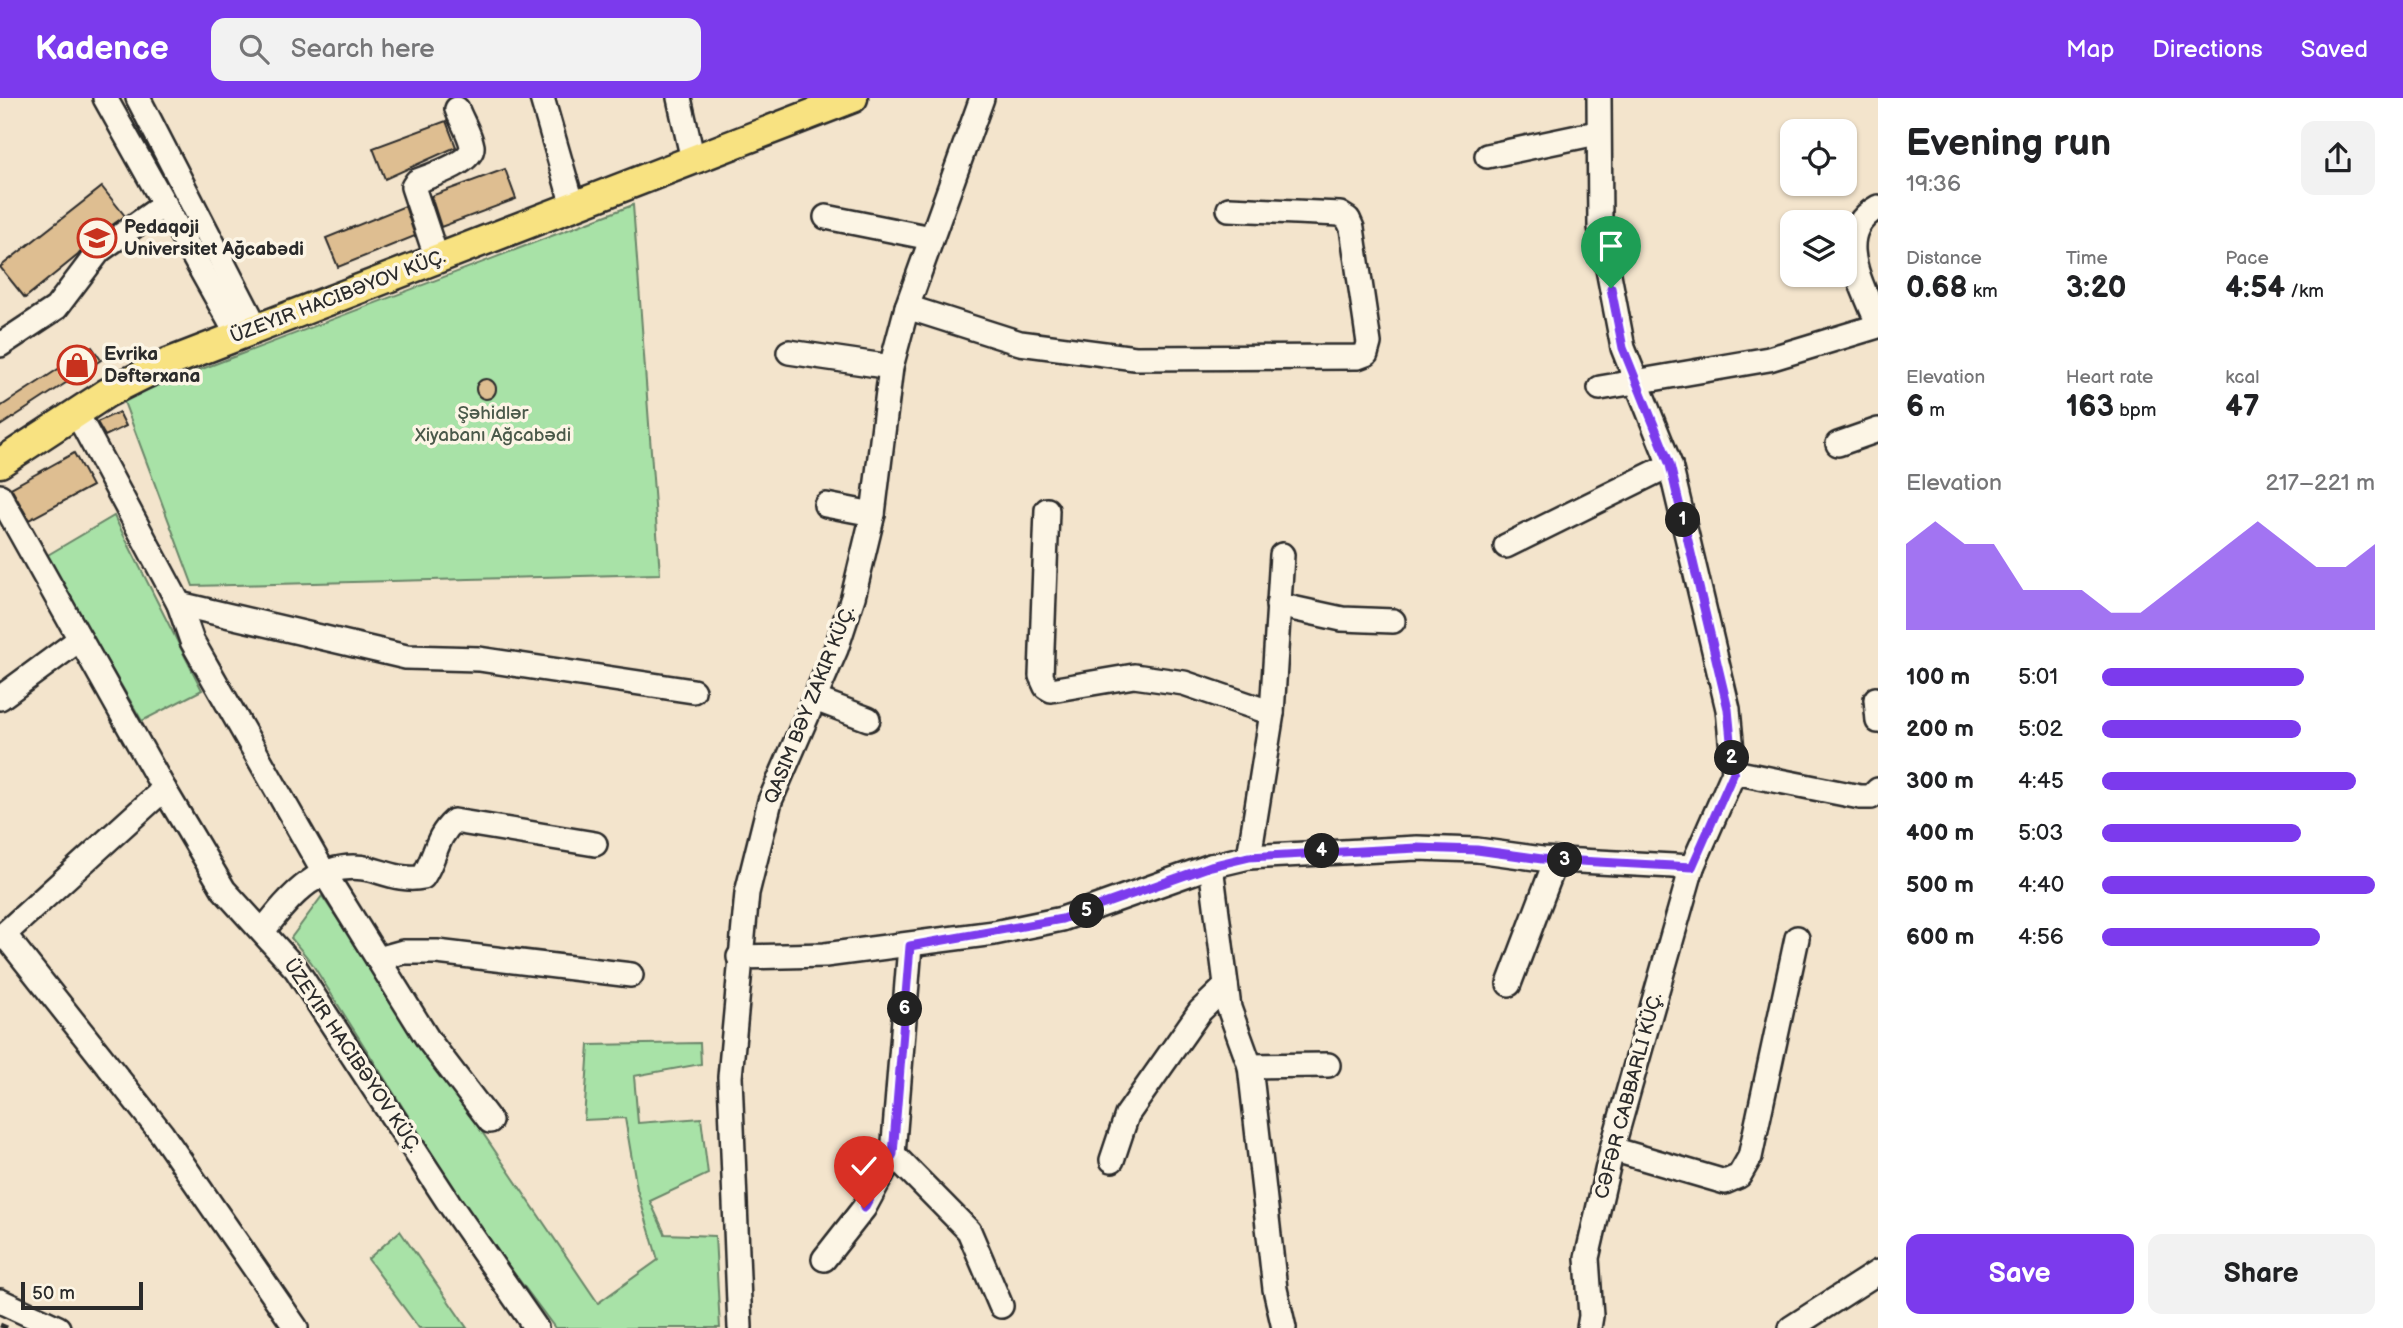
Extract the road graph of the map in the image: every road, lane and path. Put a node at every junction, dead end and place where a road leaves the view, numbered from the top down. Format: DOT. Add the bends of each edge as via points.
graph roads {
  1 [pos="106,98"];
  2 [pos="138,98"];
  3 [pos="542,98"];
  4 [pos="679,98"];
  5 [pos="853,98"];
  6 [pos="982,98"];
  7 [pos="1599,98"];
  8 [pos="457,109"];
  9 [pos="1597,133"];
  10 [pos="1486,156"];
  11 [pos="693,160"];
  12 [pos="165,204"];
  13 [pos="573,206"];
  14 [pos="1878,207"];
  15 [pos="1229,209"];
  16 [pos="826,217"];
  17 [pos="931,238"];
  18 [pos="437,259"];
  19 [pos="907,307"];
  20 [pos="1878,325"];
  21 [pos="248,332"];
  22 [pos="0,345"];
  23 [pos="789,352"];
  24 [pos="891,367"];
  25 [pos="1635,380"];
  26 [pos="1600,388"];
  27 [pos="76,412"];
  28 [pos="1878,430"];
  29 [pos="1838,444"];
  30 [pos="0,463"];
  31 [pos="1670,465"];
  32 [pos="0,496"];
  33 [pos="826,505"];
  34 [pos="1047,510"];
  35 [pos="873,514"];
  36 [pos="1506,546"];
  37 [pos="1282,555"];
  38 [pos="179,604"];
  39 [pos="1278,605"];
  40 [pos="1393,621"];
  41 [pos="80,639"];
  42 [pos="693,691"];
  43 [pos="0,698"];
  44 [pos="814,699"];
  45 [pos="1272,713"];
  46 [pos="868,719"];
  47 [pos="1734,772"];
  48 [pos="164,789"];
  49 [pos="1878,790"];
  50 [pos="595,844"];
  51 [pos="1249,857"];
  52 [pos="1556,860"];
  53 [pos="1211,866"];
  54 [pos="1692,867"];
  55 [pos="323,871"];
  56 [pos="263,931"];
  57 [pos="2,936"];
  58 [pos="1797,938"];
  59 [pos="910,946"];
  60 [pos="739,957"];
  61 [pos="378,959"];
  62 [pos="631,975"];
  63 [pos="1508,984"];
  64 [pos="1226,986"];
  65 [pos="1328,1065"];
  66 [pos="1250,1066"];
  67 [pos="490,1121"];
  68 [pos="1612,1149"];
  69 [pos="893,1154"];
  70 [pos="1112,1160"];
  71 [pos="824,1259"];
  72 [pos="1878,1272"];
  73 [pos="0,1301"];
  74 [pos="1001,1306"];
  75 [pos="58,1328"];
  76 [pos="296,1328"];
  77 [pos="536,1328"];
  78 [pos="740,1328"];
  79 [pos="1284,1328"];
  80 [pos="1589,1328"];
  81 [pos="1791,1328"];
  1 -- 12 [label="street"];
  2 -- 21 [label="street"];
  3 -- 13 [label="street"];
  4 -- 11 [label="street"];
  5 -- 11 [label="main road"];
  6 -- 17 [label="street"];
  7 -- 9 [label="street"];
  8 -- 18 [label="street" via="471,153 413,187"];
  9 -- 10 [label="street"];
  9 -- 25 [label="street" via="1600,227 1623,348"];
  11 -- 13 [label="main road"];
  12 -- 21 [label="street"];
  12 -- 22 [label="street" via="99,251 56,308"];
  13 -- 18 [label="main road"];
  14 -- 20 [label="street" via="1858,221 1852,235 1853,258"];
  15 -- 19 [label="street" via="1340,214 1348,219 1369,343 1366,354 1135,358 1020,343"];
  16 -- 17 [label="street"];
  17 -- 19 [label="street"];
  18 -- 21 [label="main road"];
  19 -- 24 [label="street"];
  20 -- 25 [label="street" via="1769,359"];
  21 -- 27 [label="main road" via="133,378"];
  23 -- 24 [label="street"];
  24 -- 35 [label="street"];
  25 -- 26 [label="street"];
  25 -- 31 [label="street"];
  27 -- 30 [label="main road"];
  27 -- 38 [label="street"];
  28 -- 29 [label="street"];
  31 -- 36 [label="street"];
  31 -- 47 [label="street" via="1728,709"];
  32 -- 41 [label="street"];
  33 -- 35 [label="street"];
  34 -- 45 [label="street" via="1041,676 1046,687 1051,690 1134,676 1184,683"];
  35 -- 44 [label="street" via="853,597"];
  37 -- 39 [label="street"];
  38 -- 42 [label="street" via="406,657 479,659"];
  38 -- 55 [label="street" via="192,641"];
  39 -- 40 [label="street" via="1342,619"];
  39 -- 45 [label="street"];
  41 -- 43 [label="street"];
  41 -- 48 [label="street"];
  44 -- 46 [label="street"];
  44 -- 60 [label="street" via="770,801 747,893"];
  45 -- 51 [label="street"];
  47 -- 49 [label="street" via="1860,797 1871,797"];
  47 -- 54 [label="street"];
  48 -- 56 [label="street" via="225,890"];
  48 -- 57 [label="street"];
  50 -- 55 [label="street" via="454,821 441,832 423,877 410,880 366,868"];
  51 -- 52 [label="street" via="1417,848"];
  51 -- 53 [label="street"];
  52 -- 54 [label="street"];
  52 -- 63 [label="street"];
  53 -- 59 [label="street" via="1062,919"];
  53 -- 64 [label="street"];
  54 -- 68 [label="street"];
  55 -- 56 [label="street" via="286,901"];
  55 -- 61 [label="street"];
  56 -- 77 [label="street" via="296,969"];
  57 -- 76 [label="street" via="162,1134"];
  58 -- 68 [label="street" via="1750,1157 1739,1176 1725,1182"];
  59 -- 60 [label="street" via="825,955"];
  59 -- 69 [label="street"];
  60 -- 78 [label="street" via="730,1077"];
  61 -- 62 [label="street" via="403,952 437,953"];
  61 -- 67 [label="street" via="429,1041"];
  64 -- 66 [label="street"];
  64 -- 70 [label="street" via="1200,1011 1127,1115"];
  65 -- 66 [label="street"];
  66 -- 79 [label="street" via="1275,1289"];
  68 -- 80 [label="street" via="1587,1258"];
  69 -- 71 [label="street" via="864,1208"];
  69 -- 74 [label="street" via="969,1231"];
  72 -- 81 [label="street"];
  73 -- 75 [label="street"];
}
